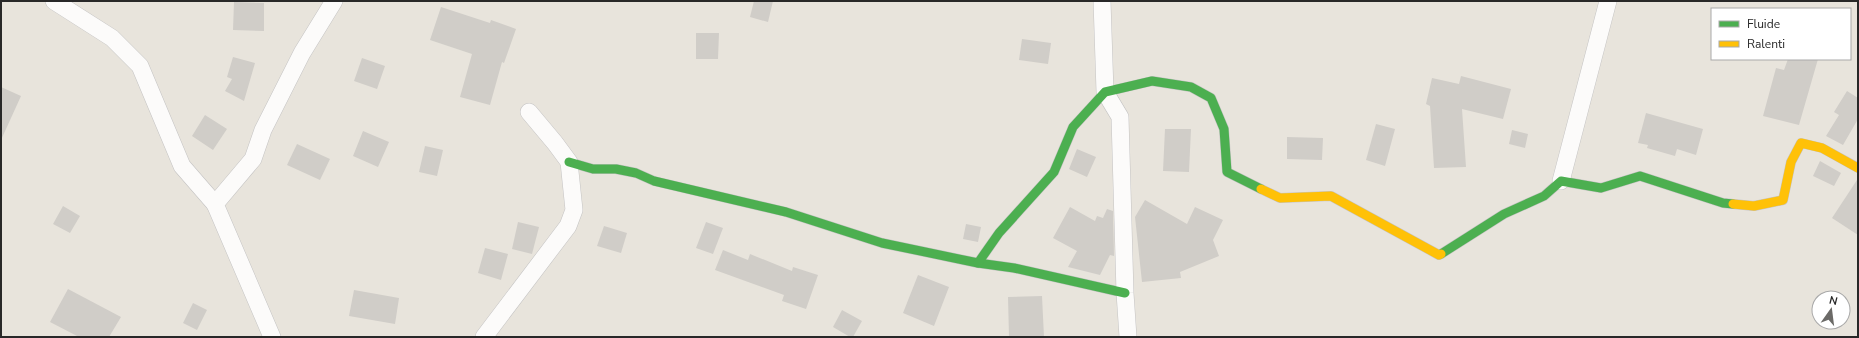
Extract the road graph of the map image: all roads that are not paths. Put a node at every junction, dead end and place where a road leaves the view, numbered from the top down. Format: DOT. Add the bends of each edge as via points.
graph roads {
  1 [pos="54,1"];
  2 [pos="334,1"];
  3 [pos="1102,1"];
  4 [pos="1608,1"];
  5 [pos="1105,92"];
  6 [pos="529,112"];
  7 [pos="569,162"];
  8 [pos="1858,168"];
  9 [pos="1561,181"];
  10 [pos="215,204"];
  11 [pos="978,263"];
  12 [pos="1125,293"];
  13 [pos="272,337"];
  14 [pos="484,337"];
  15 [pos="1128,337"];
  1 -- 10 [label="street" via="112,38 140,66 182,166"];
  2 -- 10 [label="street" via="302,53 263,130 253,159"];
  3 -- 5 [label="street"];
  4 -- 9 [label="street"];
  5 -- 9 [label="street" via="1152,81 1191,87 1211,98 1224,130 1227,172 1280,198 1331,196 1439,254 1504,214 1544,196"];
  5 -- 11 [label="street" via="1073,127 1054,172 999,234"];
  5 -- 12 [label="street" via="1120,117"];
  6 -- 7 [label="street"];
  7 -- 11 [label="street" via="593,169 616,169 636,173 654,181 786,212 882,243"];
  7 -- 14 [label="street" via="574,210 568,226"];
  8 -- 9 [label="street" via="1822,148 1801,143 1791,162 1783,200 1754,206 1723,203 1640,176 1601,188"];
  10 -- 13 [label="street"];
  11 -- 12 [label="street" via="1014,268"];
  12 -- 15 [label="street"];
}
